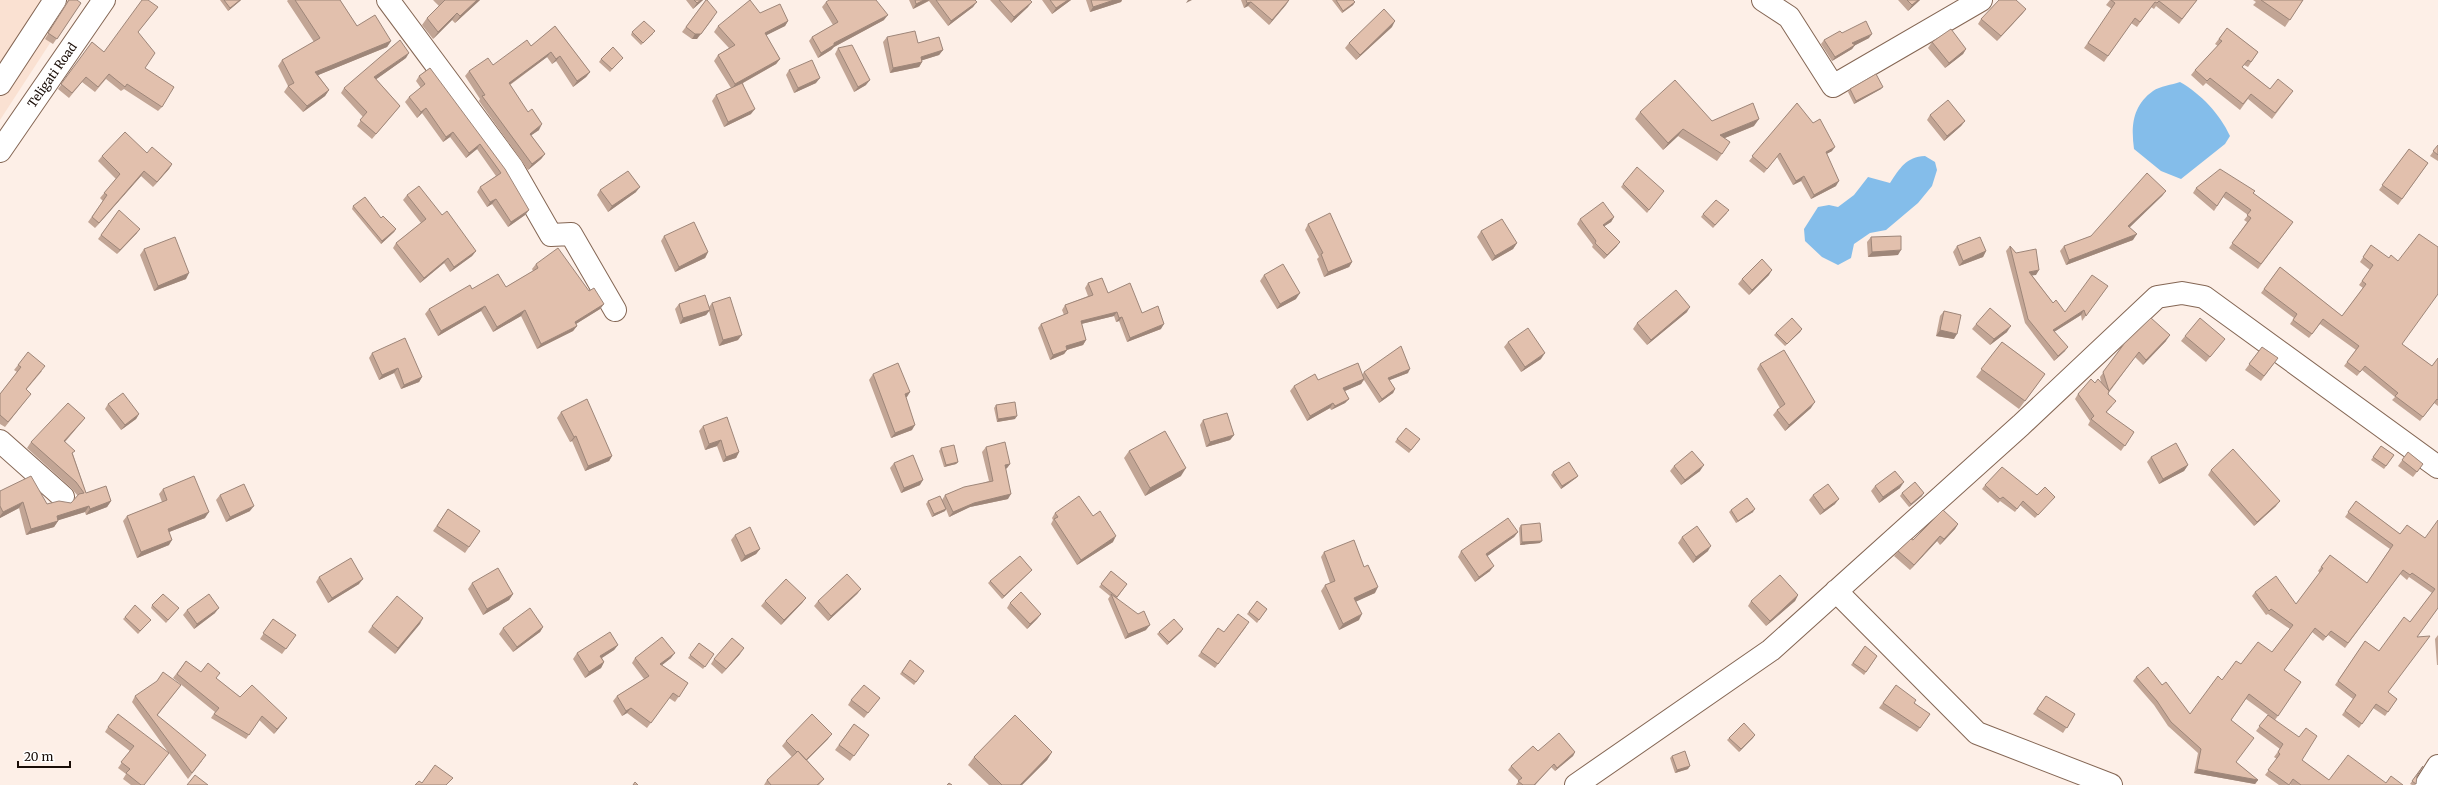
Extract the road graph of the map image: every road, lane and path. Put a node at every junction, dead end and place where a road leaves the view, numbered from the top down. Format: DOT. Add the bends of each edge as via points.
graph roads {
  1 [pos="55,0"];
  2 [pos="104,0"];
  3 [pos="388,0"];
  4 [pos="1763,0"];
  5 [pos="1981,0"];
  6 [pos="0,84"];
  7 [pos="0,150"];
  8 [pos="615,310"];
  9 [pos="0,441"];
  10 [pos="2438,467"];
  11 [pos="63,498"];
  12 [pos="1836,591"];
  13 [pos="2438,766"];
  14 [pos="1576,785"];
  15 [pos="2111,785"];
  16 [pos="2426,785"];
  1 -- 6 [label="street"];
  2 -- 7 [label="street, Teligati Road"];
  3 -- 8 [label="street" via="512,167 550,235 571,234"];
  4 -- 5 [label="street" via="1789,17 1833,86"];
  9 -- 11 [label="street"];
  10 -- 12 [label="street" via="2204,297 2182,293 2157,297 2021,425"];
  12 -- 14 [label="street" via="1771,650"];
  12 -- 15 [label="street" via="1977,733"];
  13 -- 16 [label="street"];
}
